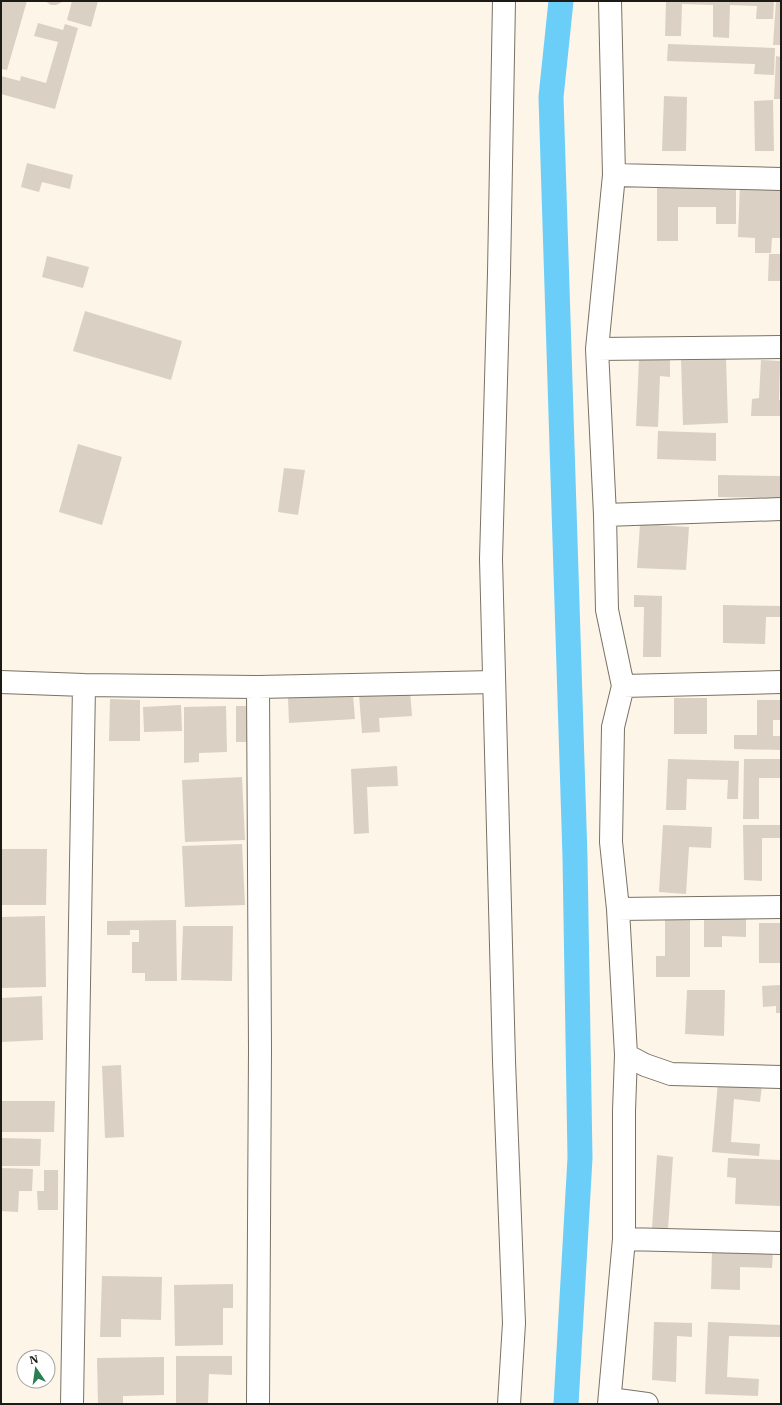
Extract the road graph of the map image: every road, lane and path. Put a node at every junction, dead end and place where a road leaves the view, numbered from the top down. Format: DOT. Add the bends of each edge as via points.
graph roads {
  1 [pos="504,1"];
  2 [pos="610,1"];
  3 [pos="614,175"];
  4 [pos="781,179"];
  5 [pos="781,347"];
  6 [pos="597,349"];
  7 [pos="781,509"];
  8 [pos="605,515"];
  9 [pos="1,682"];
  10 [pos="494,682"];
  11 [pos="781,682"];
  12 [pos="84,685"];
  13 [pos="623,686"];
  14 [pos="258,687"];
  15 [pos="781,907"];
  16 [pos="618,909"];
  17 [pos="626,1055"];
  18 [pos="781,1077"];
  19 [pos="624,1239"];
  20 [pos="781,1243"];
  21 [pos="610,1402"];
  22 [pos="72,1404"];
  23 [pos="258,1404"];
  24 [pos="509,1404"];
  25 [pos="647,1404"];
  1 -- 10 [label="street" via="491,560"];
  2 -- 3 [label="street"];
  3 -- 4 [label="street"];
  3 -- 6 [label="street"];
  5 -- 6 [label="street"];
  6 -- 8 [label="street"];
  7 -- 8 [label="street"];
  8 -- 13 [label="street" via="607,610"];
  9 -- 12 [label="street"];
  10 -- 14 [label="street"];
  10 -- 24 [label="street" via="514,1323"];
  11 -- 13 [label="street"];
  12 -- 14 [label="street"];
  12 -- 22 [label="street"];
  13 -- 16 [label="street" via="614,727 611,842"];
  14 -- 23 [label="street"];
  15 -- 16 [label="street"];
  16 -- 17 [label="street"];
  17 -- 18 [label="street" via="671,1074"];
  17 -- 19 [label="street"];
  19 -- 20 [label="street"];
  19 -- 21 [label="street"];
  21 -- 25 [label="street"];
}
